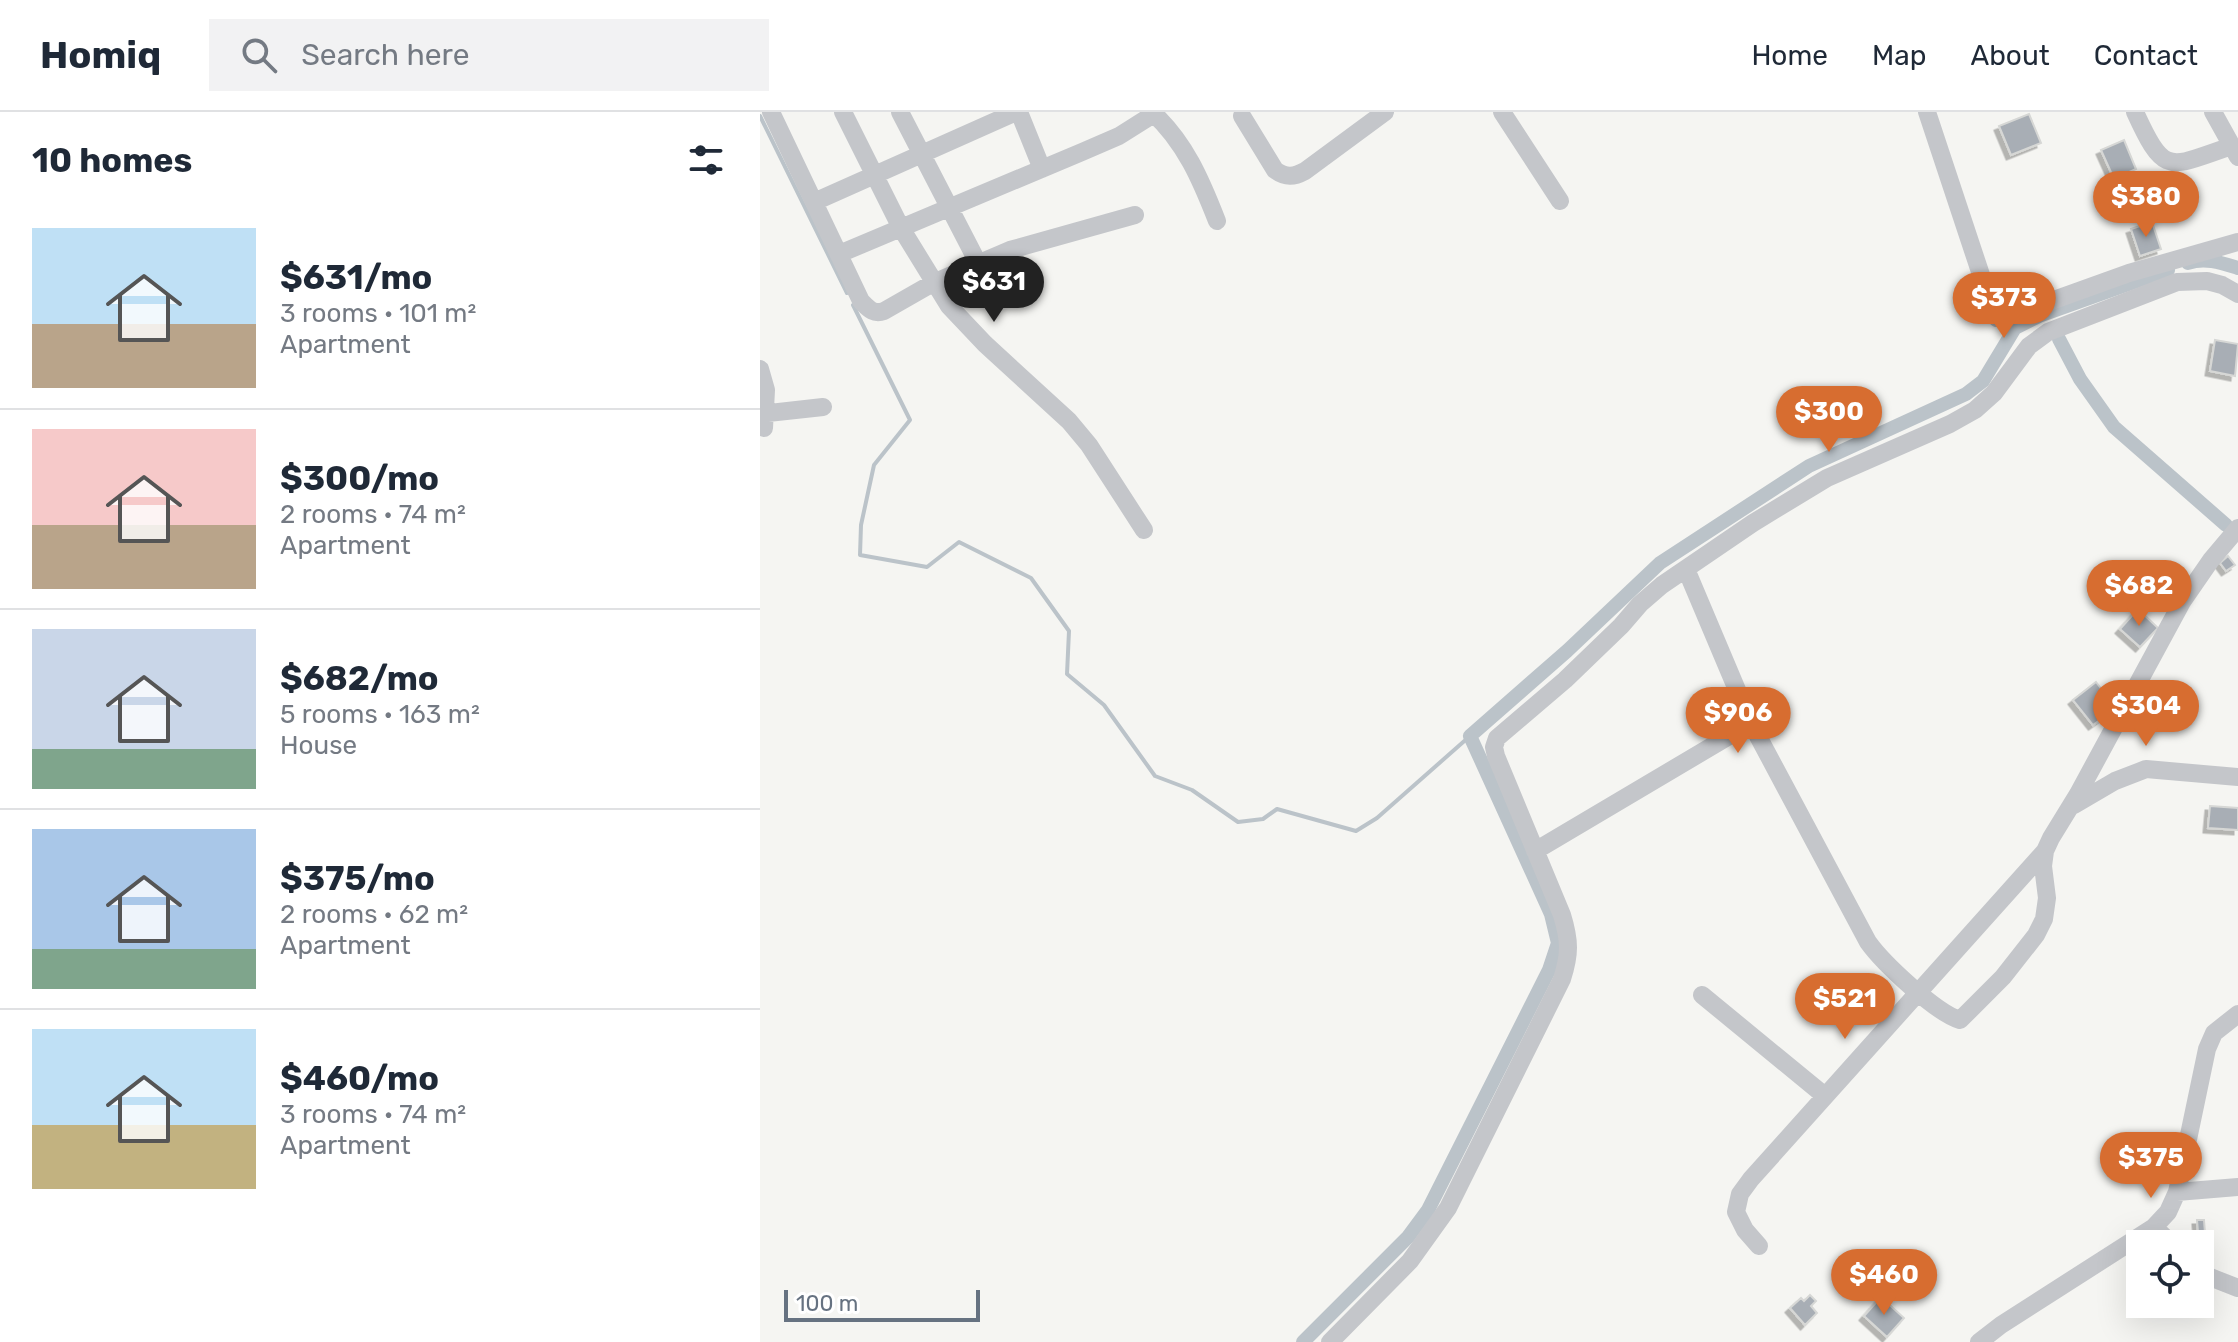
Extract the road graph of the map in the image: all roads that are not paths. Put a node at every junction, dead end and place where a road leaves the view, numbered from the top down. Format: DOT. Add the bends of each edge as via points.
graph roads {
  1 [pos="771,112"];
  2 [pos="843,112"];
  3 [pos="900,112"];
  4 [pos="1018,112"];
  5 [pos="1385,112"];
  6 [pos="1502,112"];
  7 [pos="1927,112"];
  8 [pos="2135,112"];
  9 [pos="2213,112"];
  10 [pos="1153,113"];
  11 [pos="1241,113"];
  12 [pos="2236,151"];
  13 [pos="921,153"];
  14 [pos="1042,169"];
  15 [pos="874,175"];
  16 [pos="1560,201"];
  17 [pos="814,202"];
  18 [pos="951,208"];
  19 [pos="1135,215"];
  20 [pos="1217,221"];
  21 [pos="901,228"];
  22 [pos="2238,242"];
  23 [pos="839,254"];
  24 [pos="978,263"];
  25 [pos="933,283"];
  26 [pos="2238,294"];
  27 [pos="760,369"];
  28 [pos="823,407"];
  29 [pos="763,418"];
  30 [pos="2238,528"];
  31 [pos="1144,530"];
  32 [pos="1686,569"];
  33 [pos="1751,723"];
  34 [pos="2238,777"];
  35 [pos="2072,806"];
  36 [pos="1535,851"];
  37 [pos="2045,851"];
  38 [pos="1918,991"];
  39 [pos="1702,995"];
  40 [pos="2238,1014"];
  41 [pos="1825,1096"];
  42 [pos="2238,1187"];
  43 [pos="2177,1192"];
  44 [pos="2154,1227"];
  45 [pos="2157,1230"];
  46 [pos="1759,1246"];
  47 [pos="2214,1279"];
  48 [pos="2238,1288"];
  49 [pos="1330,1342"];
  50 [pos="1979,1342"];
  1 -- 17 [label="street"];
  2 -- 15 [label="street"];
  3 -- 13 [label="street"];
  4 -- 13 [label="street"];
  4 -- 14 [label="street"];
  5 -- 11 [label="street" via="1305,171 1288,176 1275,170"];
  6 -- 16 [label="street"];
  7 -- 22 [label="street" via="1997,318"];
  8 -- 12 [label="street" via="2148,142 2170,163"];
  9 -- 12 [label="street"];
  10 -- 14 [label="street" via="1119,136"];
  10 -- 20 [label="street" via="1181,143"];
  13 -- 15 [label="street"];
  13 -- 18 [label="street"];
  14 -- 18 [label="street"];
  15 -- 17 [label="street"];
  15 -- 21 [label="street"];
  17 -- 23 [label="street"];
  18 -- 21 [label="street"];
  18 -- 24 [label="street"];
  19 -- 24 [label="street"];
  21 -- 23 [label="street"];
  21 -- 25 [label="street"];
  23 -- 25 [label="street" via="861,301 873,312"];
  24 -- 25 [label="street"];
  25 -- 31 [label="street" via="967,327 1069,421"];
  26 -- 32 [label="street" via="2207,281 2177,282 2048,332 2029,346 1975,410 1827,478"];
  27 -- 29 [label="street" via="766,390"];
  28 -- 29 [label="street"];
  30 -- 35 [label="street" via="2182,602"];
  32 -- 33 [label="street"];
  32 -- 36 [label="street" via="1640,604 1575,671 1497,738 1496,756"];
  33 -- 36 [label="street"];
  33 -- 38 [label="street" via="1868,942"];
  34 -- 35 [label="street" via="2146,769"];
  35 -- 37 [label="street"];
  36 -- 49 [label="street" via="1568,934 1569,958 1562,979 1448,1208 1410,1261"];
  37 -- 38 [label="street"];
  37 -- 38 [label="street" via="2044,919 2003,977 1960,1020"];
  38 -- 41 [label="street"];
  39 -- 41 [label="street"];
  40 -- 43 [label="street" via="2214,1033 2207,1049"];
  41 -- 46 [label="street" via="1740,1194 1738,1220"];
  42 -- 43 [label="street"];
  43 -- 44 [label="street"];
  44 -- 45 [label="street"];
  44 -- 50 [label="street"];
  47 -- 48 [label="street"];
}
